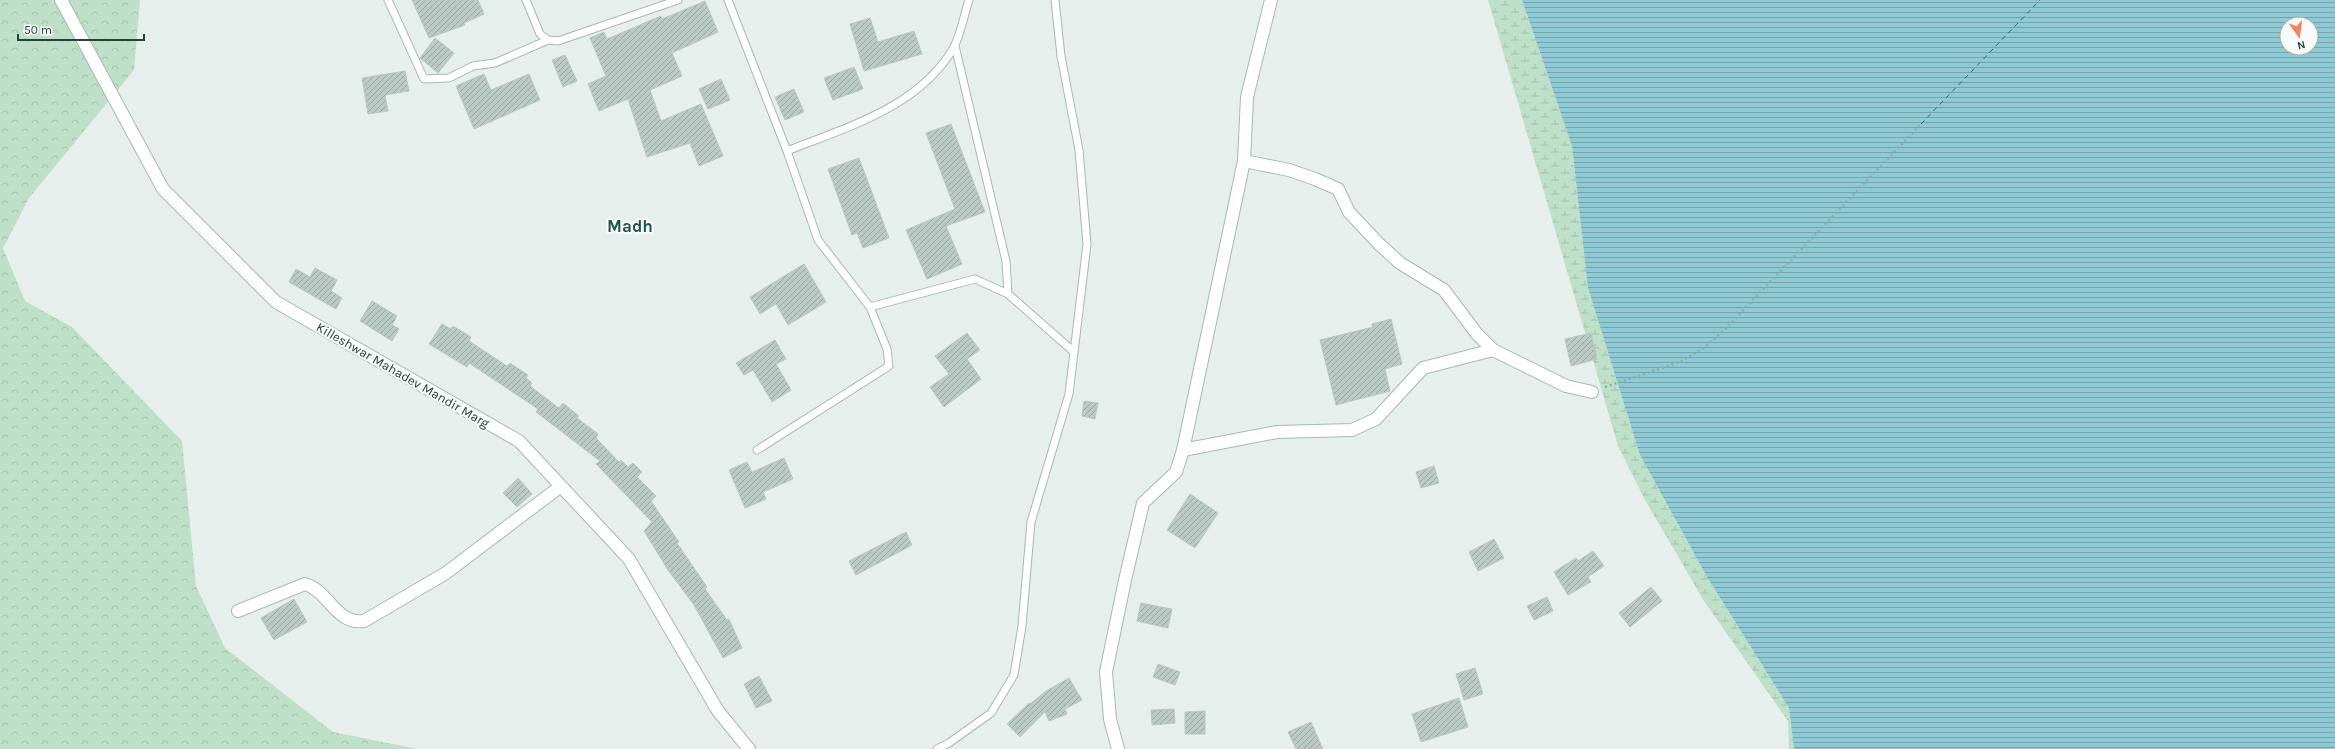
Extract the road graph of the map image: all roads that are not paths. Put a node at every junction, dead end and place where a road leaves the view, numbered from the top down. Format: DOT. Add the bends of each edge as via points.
graph roads {
  1 [pos="61,0"];
  2 [pos="388,0"];
  3 [pos="526,0"];
  4 [pos="678,0"];
  5 [pos="728,0"];
  6 [pos="969,0"];
  7 [pos="1055,0"];
  8 [pos="1270,0"];
  9 [pos="548,40"];
  10 [pos="955,46"];
  11 [pos="787,151"];
  12 [pos="1244,161"];
  13 [pos="1008,294"];
  14 [pos="870,307"];
  15 [pos="1493,350"];
  16 [pos="1074,352"];
  17 [pos="1592,392"];
  18 [pos="756,450"];
  19 [pos="1183,450"];
  20 [pos="561,486"];
  21 [pos="238,611"];
  22 [pos="749,749"];
  23 [pos="937,749"];
  24 [pos="1118,749"];
  1 -- 20 [label="street, Killeshwar Mahadev Mandir Marg" via="163,189 276,302 519,441"];
  2 -- 9 [label="lane" via="424,79 449,78 473,66 495,63"];
  3 -- 9 [label="lane" via="540,34"];
  4 -- 9 [label="lane" via="558,41"];
  5 -- 11 [label="lane"];
  6 -- 10 [label="lane"];
  7 -- 16 [label="lane" via="1061,56 1079,150 1088,244"];
  8 -- 12 [label="street" via="1247,97"];
  10 -- 11 [label="lane" via="932,78 913,93 862,121"];
  10 -- 13 [label="lane" via="1006,261"];
  11 -- 14 [label="lane" via="818,240"];
  12 -- 15 [label="street" via="1289,170 1338,189 1349,212 1379,244 1400,263 1444,290 1477,334"];
  12 -- 19 [label="street"];
  13 -- 14 [label="lane" via="974,279"];
  13 -- 16 [label="lane"];
  14 -- 18 [label="lane" via="887,349 889,366"];
  15 -- 17 [label="street" via="1566,386"];
  15 -- 19 [label="street" via="1422,368 1376,419 1352,430 1277,432"];
  16 -- 23 [label="lane" via="1069,394 1031,522 1022,626 1014,675 991,713"];
  19 -- 24 [label="street" via="1176,472 1143,503 1125,580 1106,672 1110,719"];
  20 -- 21 [label="street" via="446,573 364,621 354,622 344,617 313,586 305,584"];
  20 -- 22 [label="street, Killeshwar Mahadev Mandir Marg" via="629,559 718,711"];
}
